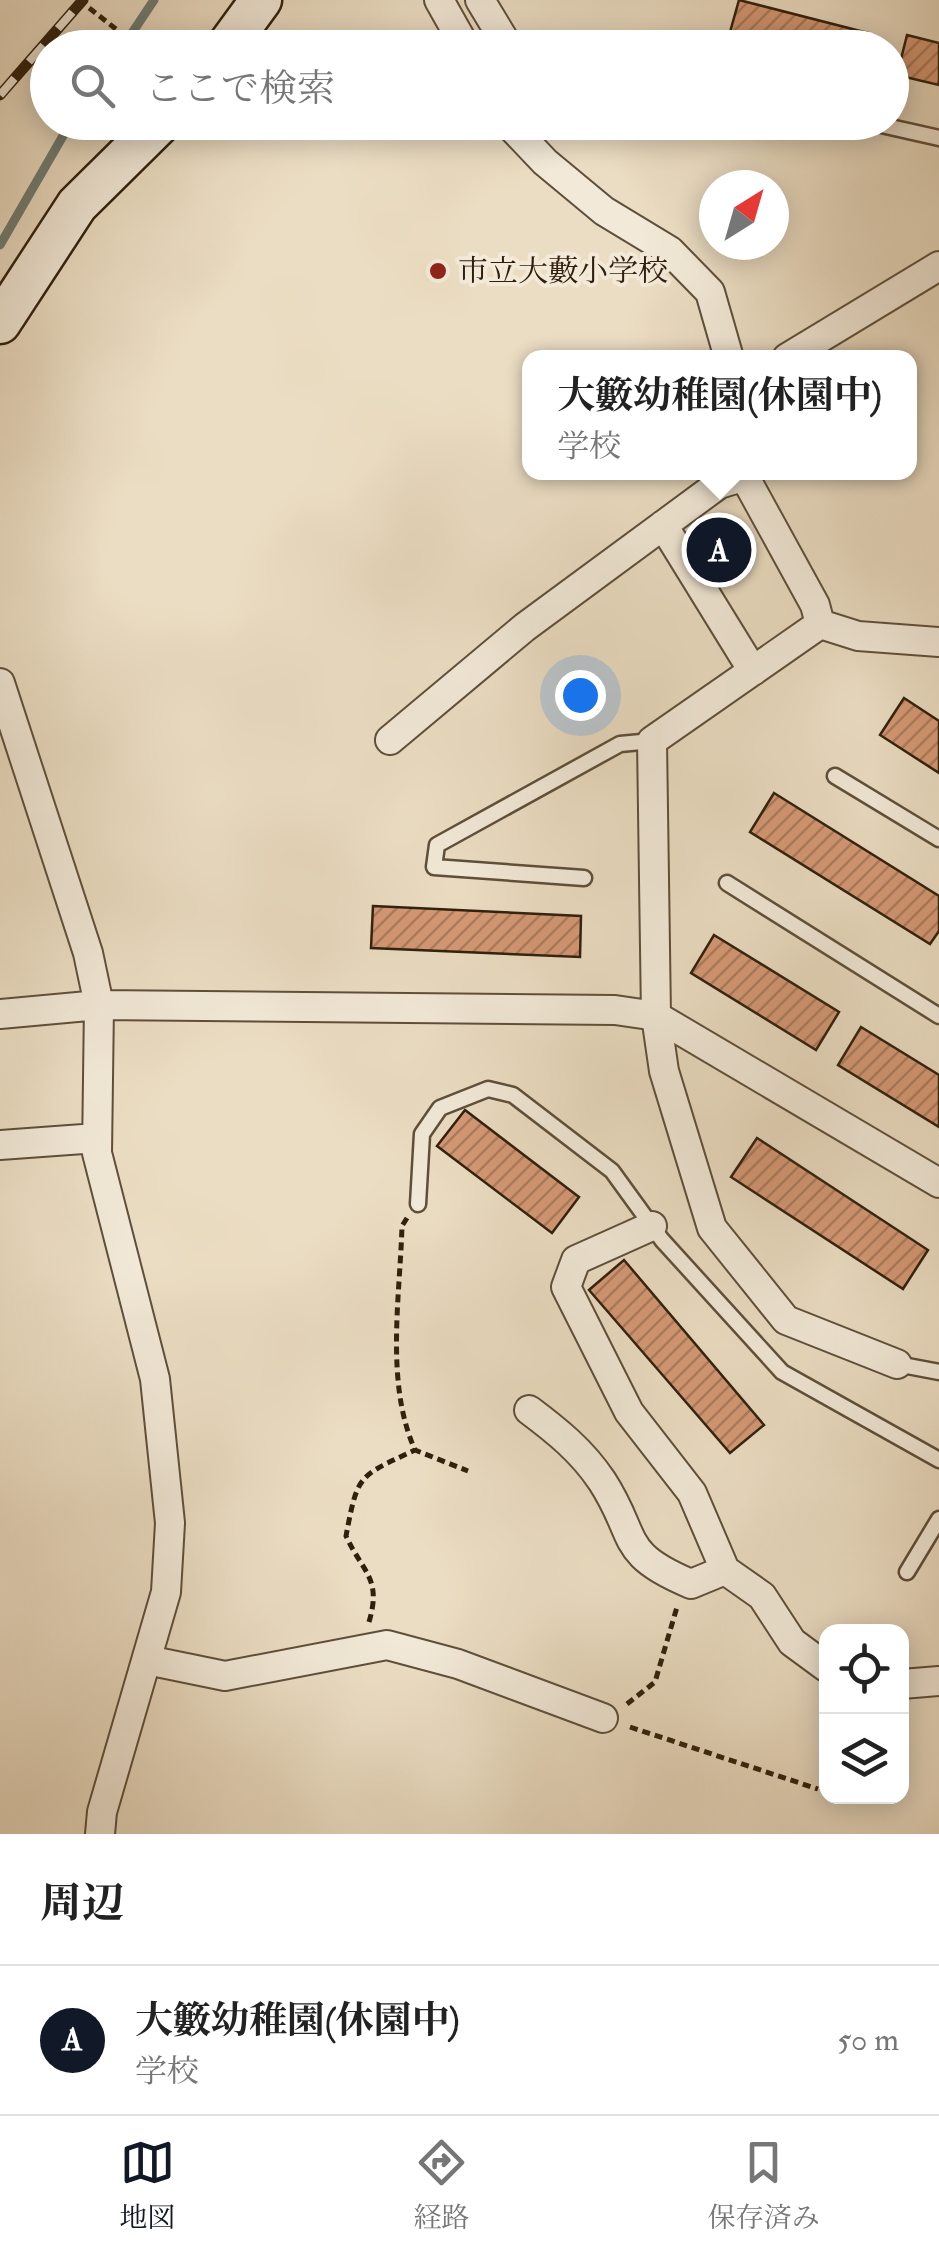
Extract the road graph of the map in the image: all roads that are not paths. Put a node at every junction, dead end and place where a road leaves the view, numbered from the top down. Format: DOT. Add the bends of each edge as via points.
graph roads {
  1 [pos="261,0"];
  2 [pos="440,0"];
  3 [pos="480,0"];
  4 [pos="239,30"];
  5 [pos="456,30"];
  6 [pos="498,30"];
  7 [pos="909,131"];
  8 [pos="939,138"];
  9 [pos="142,140"];
  10 [pos="525,140"];
  11 [pos="939,266"];
  12 [pos="0,323"];
  13 [pos="727,350"];
  14 [pos="800,350"];
  15 [pos="729,480"];
  16 [pos="745,480"];
  17 [pos="663,525"];
  18 [pos="820,624"];
  19 [pos="939,642"];
  20 [pos="752,671"];
  21 [pos="0,683"];
  22 [pos="390,740"];
  23 [pos="652,741"];
  24 [pos="835,776"];
  25 [pos="939,839"];
  26 [pos="584,878"];
  27 [pos="727,883"];
  28 [pos="99,1004"];
  29 [pos="0,1014"];
  30 [pos="656,1016"];
  31 [pos="939,1016"];
  32 [pos="98,1138"];
  33 [pos="0,1145"];
  34 [pos="939,1184"];
  35 [pos="418,1204"];
  36 [pos="652,1226"];
  37 [pos="897,1364"];
  38 [pos="939,1372"];
  39 [pos="528,1410"];
  40 [pos="939,1460"];
  41 [pos="939,1520"];
  42 [pos="725,1570"];
  43 [pos="907,1572"];
  44 [pos="147,1660"];
  45 [pos="819,1662"];
  46 [pos="939,1681"];
  47 [pos="909,1683"];
  48 [pos="604,1718"];
  49 [pos="100,1834"];
  1 -- 4 [label="main road"];
  2 -- 5 [label="street"];
  3 -- 6 [label="street"];
  7 -- 8 [label="lane"];
  9 -- 12 [label="main road" via="77,205"];
  10 -- 13 [label="street" via="604,211 670,251 710,292"];
  11 -- 14 [label="street"];
  15 -- 17 [label="street"];
  16 -- 18 [label="street"];
  17 -- 20 [label="street"];
  17 -- 22 [label="street"];
  18 -- 19 [label="street" via="858,636"];
  18 -- 20 [label="street"];
  20 -- 23 [label="street"];
  21 -- 28 [label="street" via="79,914"];
  23 -- 26 [label="lane" via="620,744 436,845 434,867"];
  23 -- 30 [label="street"];
  24 -- 25 [label="lane"];
  27 -- 31 [label="lane"];
  28 -- 29 [label="street"];
  28 -- 30 [label="street" via="615,1010"];
  28 -- 32 [label="street"];
  30 -- 34 [label="street"];
  30 -- 37 [label="street" via="664,1071 712,1228 786,1320"];
  32 -- 33 [label="street"];
  32 -- 44 [label="street" via="155,1379 170,1523 166,1592"];
  35 -- 36 [label="lane" via="422,1134 440,1108 488,1089 514,1096 612,1170"];
  36 -- 40 [label="lane" via="782,1372"];
  36 -- 42 [label="street" via="576,1260 566,1287 629,1412 692,1493"];
  37 -- 38 [label="lane"];
  39 -- 42 [label="street" via="572,1443 603,1483 635,1550 654,1568 691,1584"];
  41 -- 43 [label="lane"];
  42 -- 45 [label="street" via="762,1596 792,1642"];
  44 -- 48 [label="street" via="225,1676 387,1645"];
  44 -- 49 [label="street"];
  46 -- 47 [label="street"];
}
